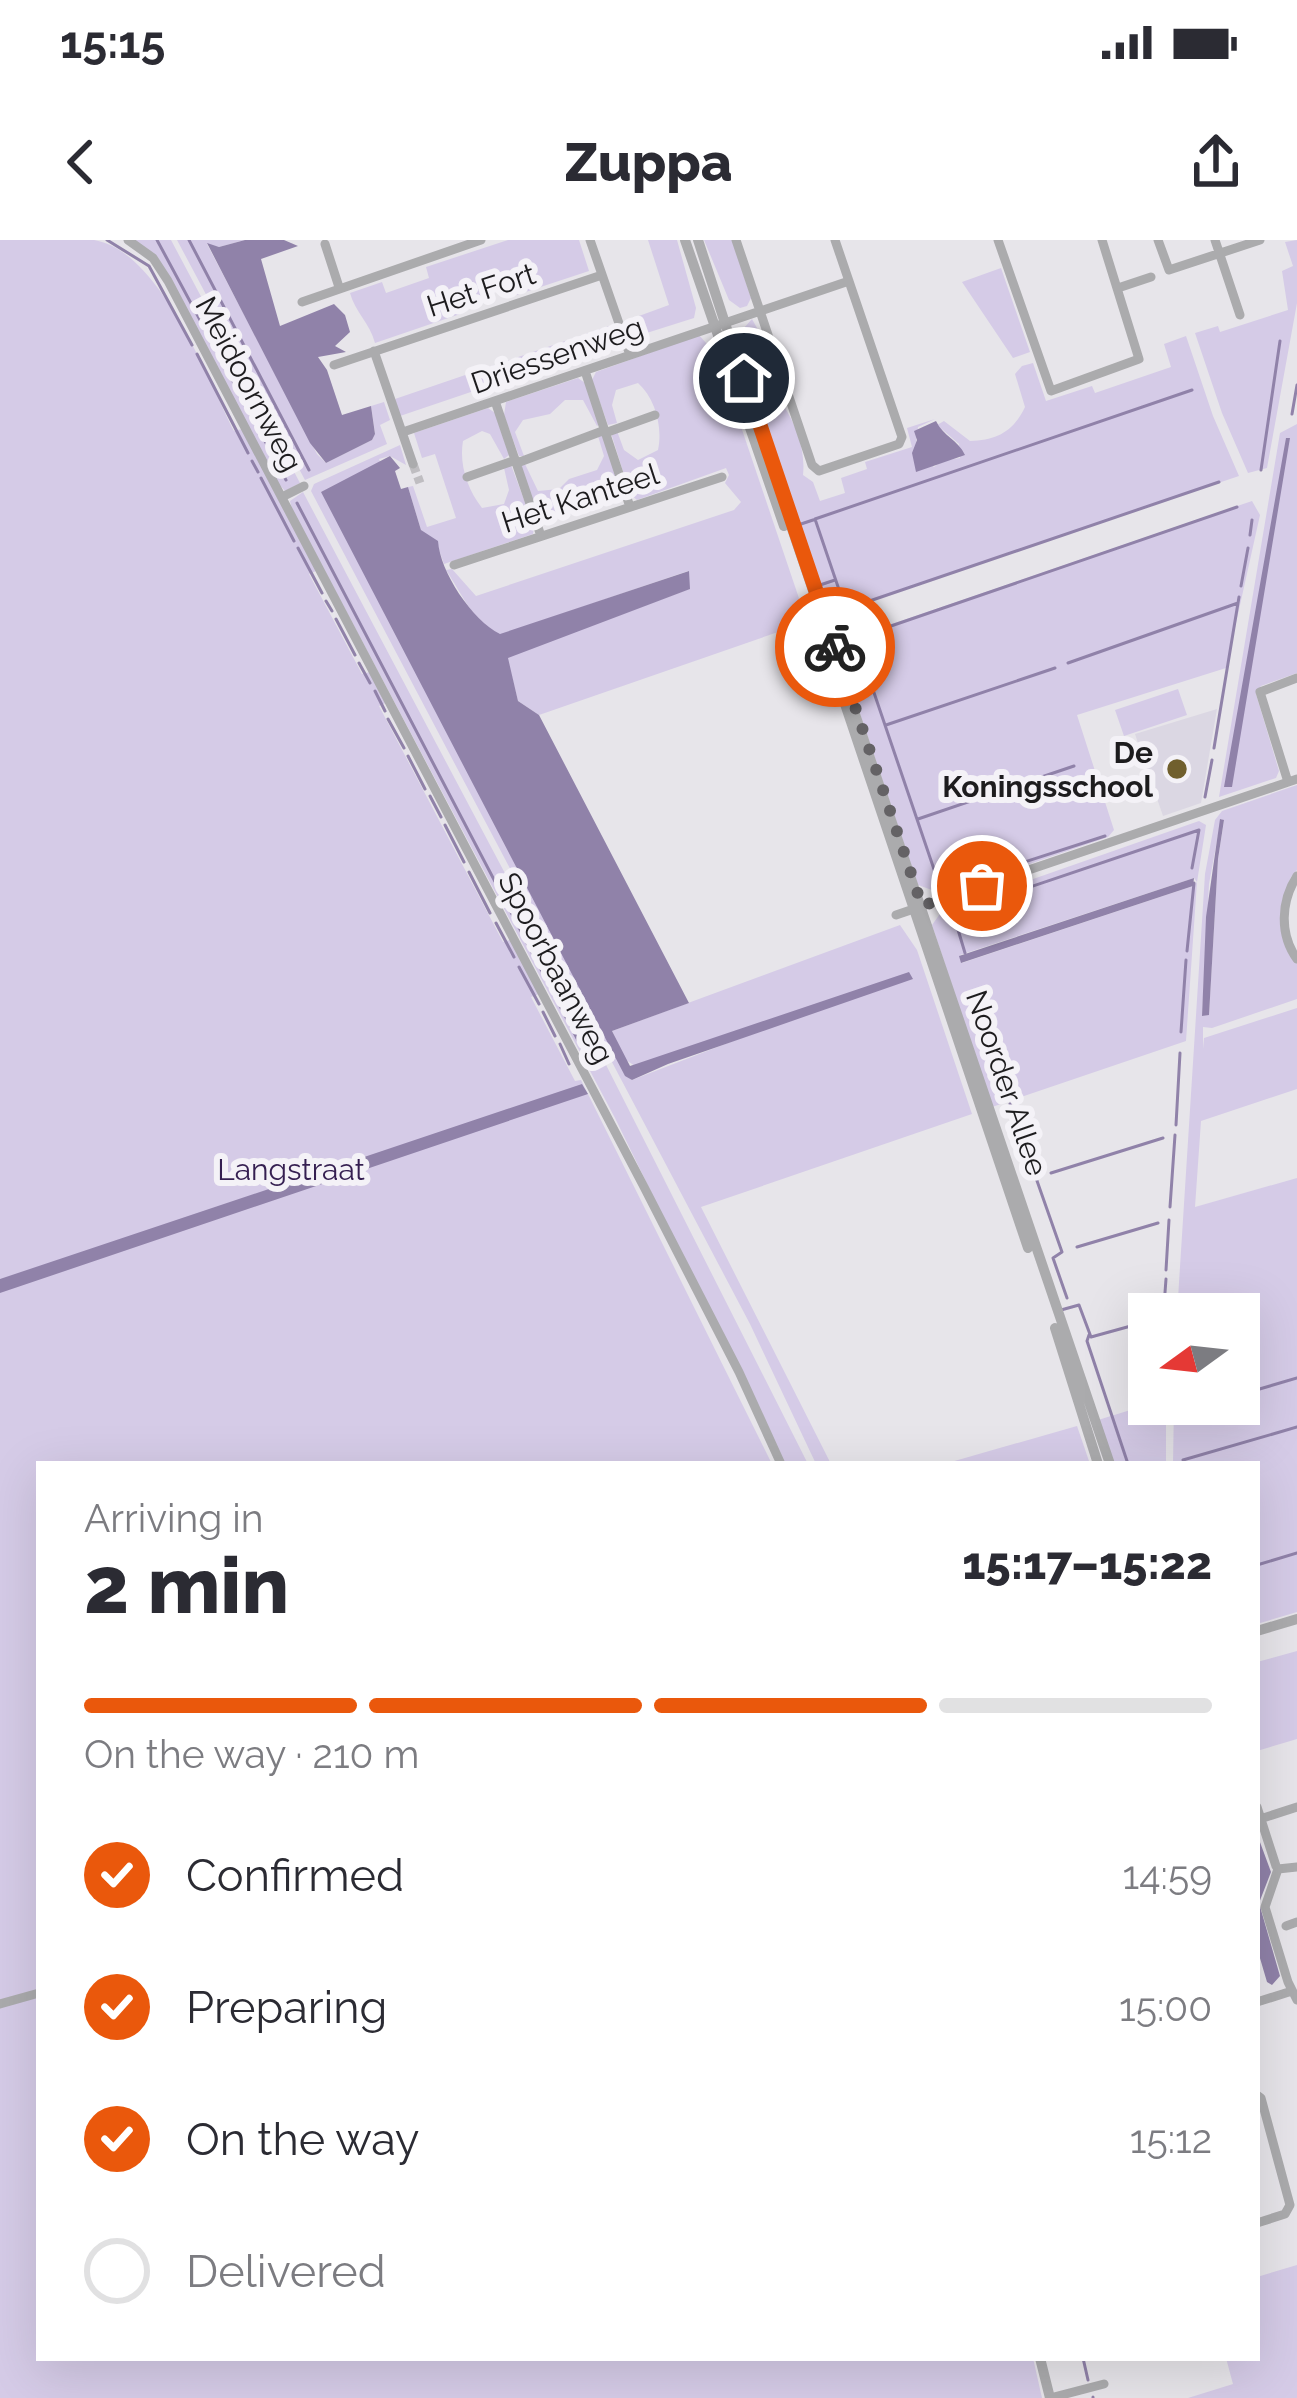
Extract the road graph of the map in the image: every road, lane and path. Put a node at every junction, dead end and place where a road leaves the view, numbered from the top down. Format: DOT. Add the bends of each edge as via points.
graph roads {
  1 [pos="128,240"];
  2 [pos="481,240"];
  3 [pos="590,240"];
  4 [pos="685,240"];
  5 [pos="698,240"];
  6 [pos="736,240"];
  7 [pos="835,240"];
  8 [pos="998,240"];
  9 [pos="1102,240"];
  10 [pos="1159,240"];
  11 [pos="1215,240"];
  12 [pos="1260,240"];
  13 [pos="325,244"];
  14 [pos="1220,254"];
  15 [pos="602,275"];
  16 [pos="1151,277"];
  17 [pos="849,281"];
  18 [pos="339,287"];
  19 [pos="1118,288"];
  20 [pos="302,302"];
  21 [pos="759,311"];
  22 [pos="1240,315"];
  23 [pos="720,325"];
  24 [pos="374,351"];
  25 [pos="630,356"];
  26 [pos="334,365"];
  27 [pos="585,371"];
  28 [pos="495,401"];
  29 [pos="655,415"];
  30 [pos="605,431"];
  31 [pos="403,432"];
  32 [pos="516,462"];
  33 [pos="413,464"];
  34 [pos="467,477"];
  35 [pos="722,477"];
  36 [pos="304,486"];
  37 [pos="282,497"];
  38 [pos="631,507"];
  39 [pos="541,536"];
  40 [pos="454,565"];
  41 [pos="1297,678"];
  42 [pos="1292,781"];
  43 [pos="1297,876"];
  44 [pos="916,908"];
  45 [pos="896,915"];
  46 [pos="1297,959"];
  47 [pos="996,1143"];
  48 [pos="780,1461"];
  49 [pos="1097,1461"];
  50 [pos="1109,1461"];
  51 [pos="1297,1619"];
  52 [pos="1260,1630"];
  53 [pos="1297,1808"];
  54 [pos="1260,1815"];
  55 [pos="1260,1820"];
  56 [pos="1297,1867"];
  57 [pos="1278,1869"];
  58 [pos="36,1994"];
  59 [pos="1294,1995"];
  60 [pos="1260,2001"];
  61 [pos="0,2004"];
  62 [pos="1260,2104"];
  63 [pos="1297,2158"];
  64 [pos="1281,2163"];
  65 [pos="1260,2222"];
  66 [pos="1041,2361"];
  67 [pos="1050,2398"];
  68 [pos="1108,2398"];
  1 -- 37 [label="street, Meidoornweg" via="164,272"];
  2 -- 18 [label="street, Het Fort"];
  3 -- 15 [label="street"];
  4 -- 23 [label="street, Noorder Allee"];
  5 -- 23 [label="street, Noorder Allee"];
  6 -- 21 [label="street"];
  7 -- 17 [label="street"];
  8 -- 19 [label="street" via="1051,391 1139,359"];
  9 -- 19 [label="street"];
  10 -- 14 [label="street" via="1169,270"];
  11 -- 14 [label="street"];
  12 -- 14 [label="street"];
  13 -- 18 [label="street"];
  14 -- 22 [label="street"];
  15 -- 24 [label="street, Het Fort"];
  15 -- 25 [label="street"];
  16 -- 19 [label="street"];
  17 -- 21 [label="street, Driessenweg"];
  17 -- 21 [label="street" via="901,441 814,470"];
  18 -- 20 [label="street, Het Fort"];
  21 -- 23 [label="street, Driessenweg"];
  23 -- 25 [label="street, Driessenweg"];
  23 -- 44 [label="street, Noorder Allee"];
  24 -- 26 [label="street, Het Fort"];
  24 -- 31 [label="street"];
  25 -- 27 [label="street, Driessenweg"];
  27 -- 28 [label="street, Driessenweg"];
  27 -- 30 [label="street"];
  28 -- 31 [label="street, Driessenweg"];
  28 -- 32 [label="street"];
  29 -- 30 [label="street"];
  30 -- 32 [label="street"];
  30 -- 38 [label="street"];
  31 -- 33 [label="street"];
  32 -- 34 [label="street"];
  32 -- 39 [label="street"];
  35 -- 38 [label="street, Het Kanteel"];
  36 -- 37 [label="street"];
  37 -- 48 [label="street, Spoorbaanweg"];
  38 -- 39 [label="street, Het Kanteel"];
  39 -- 40 [label="street, Het Kanteel"];
  41 -- 42 [label="street" via="1260,692"];
  42 -- 44 [label="street"];
  43 -- 46 [label="street" via="1284,909"];
  44 -- 45 [label="street"];
  44 -- 47 [label="street, Noorder Allee"];
  47 -- 49 [label="street, Noorder Allee"];
  47 -- 50 [label="street, Noorder Allee"];
  51 -- 52 [label="street"];
  53 -- 54 [label="street"];
  55 -- 57 [label="street"];
  56 -- 57 [label="street"];
  57 -- 59 [label="street" via="1264,1901"];
  58 -- 61 [label="street"];
  59 -- 60 [label="street"];
  62 -- 64 [label="street"];
  63 -- 64 [label="street"];
  64 -- 65 [label="street" via="1290,2205"];
  66 -- 67 [label="street"];
  67 -- 68 [label="street" via="1105,2382"];
}
